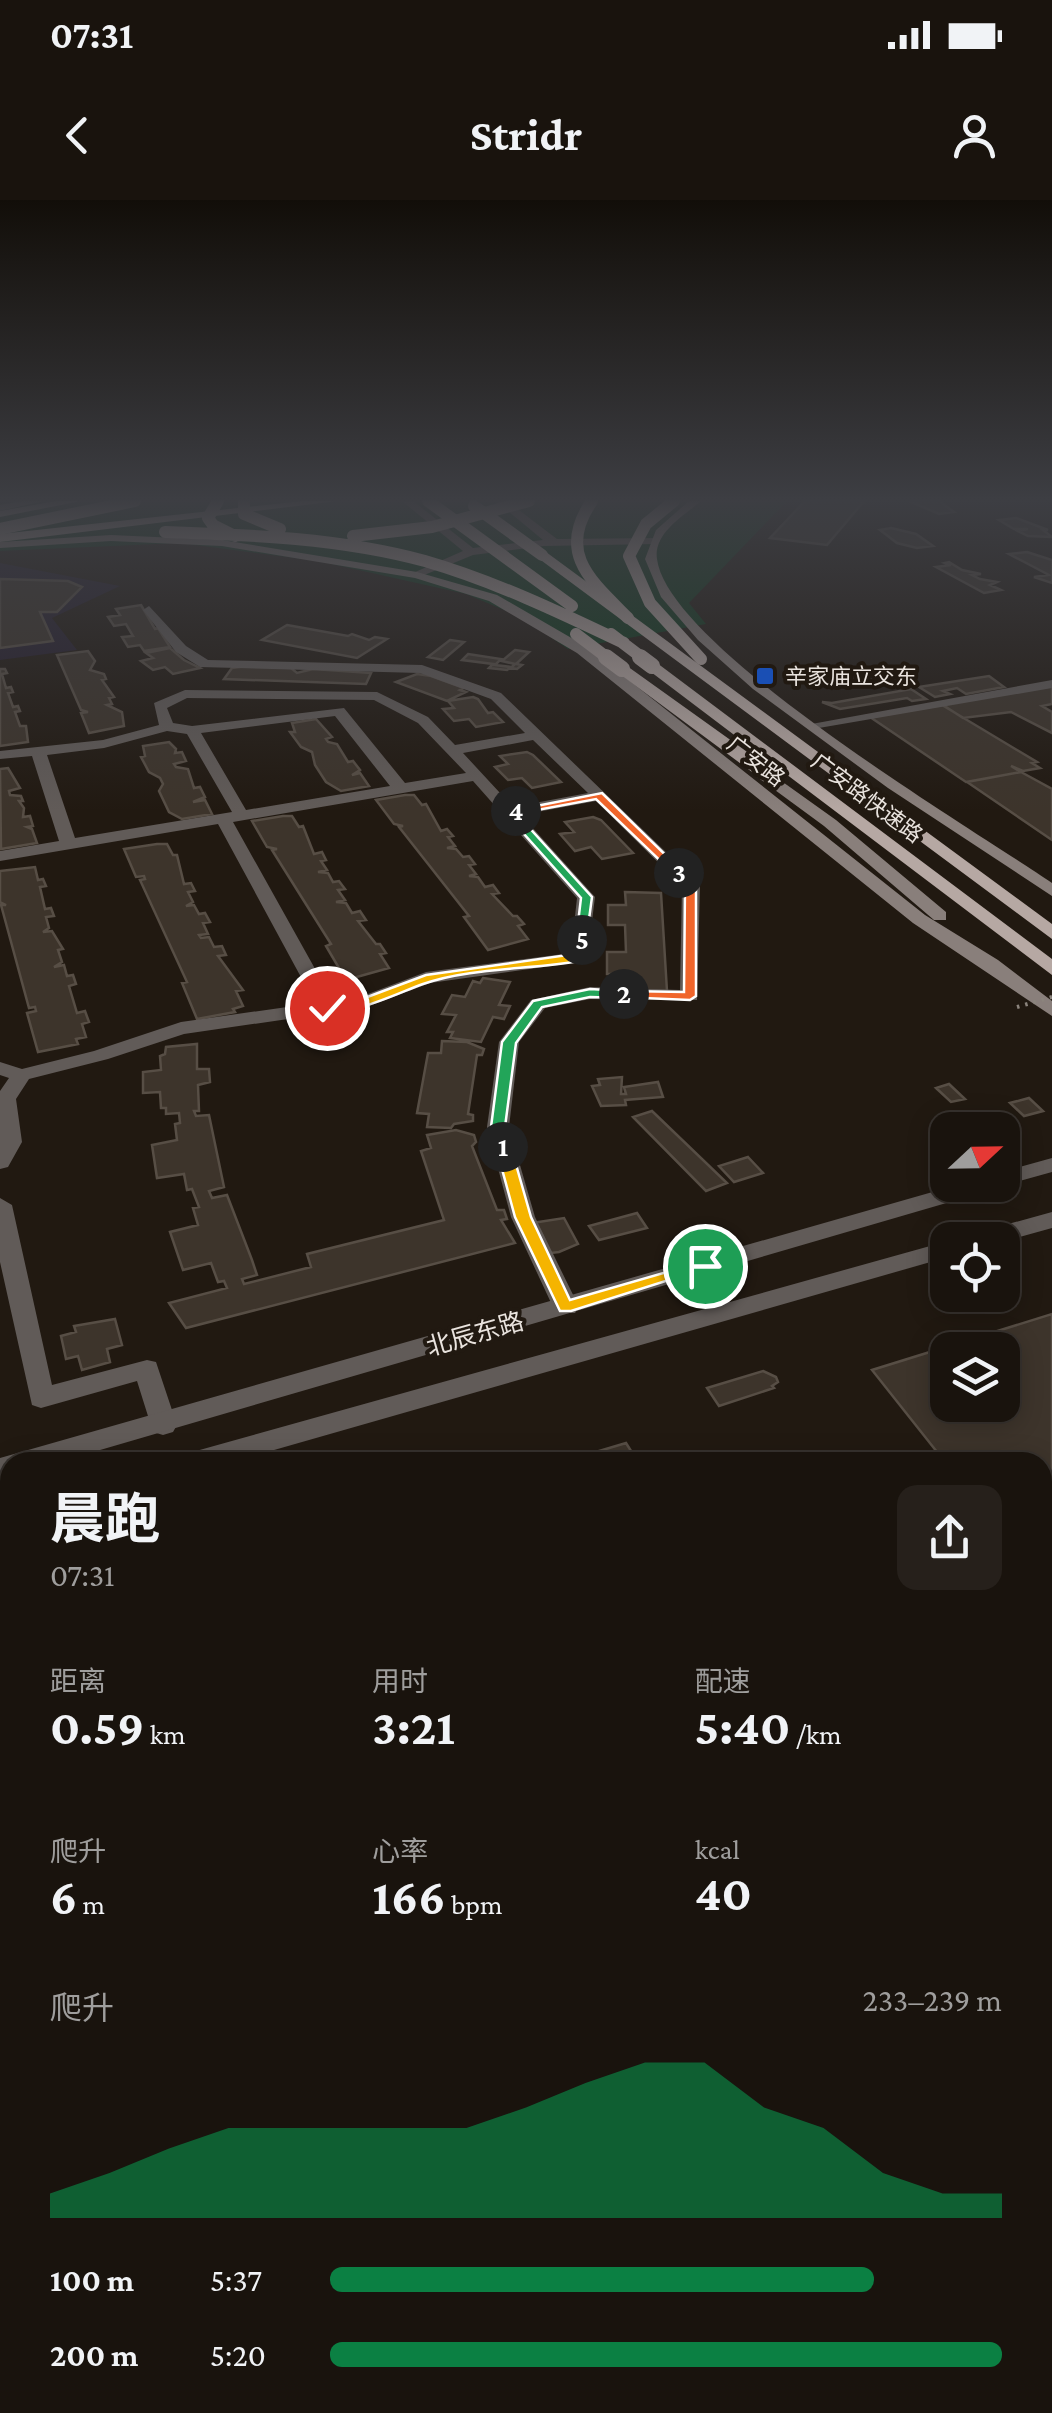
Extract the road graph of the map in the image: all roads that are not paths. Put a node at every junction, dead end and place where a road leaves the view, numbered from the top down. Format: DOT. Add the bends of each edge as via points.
graph roads {
  1 [pos="504,604"];
  2 [pos="521,604"];
  3 [pos="539,604"];
  4 [pos="570,604"];
  5 [pos="609,604"];
  6 [pos="614,604"];
  7 [pos="651,604"];
  8 [pos="673,604"];
  9 [pos="149,610"];
  10 [pos="628,618"];
  11 [pos="624,644"];
  12 [pos="695,661"];
  13 [pos="1052,684"];
  14 [pos="1030,688"];
  15 [pos="1052,701"];
  16 [pos="813,726"];
  17 [pos="167,728"];
  18 [pos="192,730"];
  19 [pos="536,735"];
  20 [pos="725,746"];
  21 [pos="452,750"];
  22 [pos="38,751"];
  23 [pos="0,755"];
  24 [pos="477,776"];
  25 [pos="857,785"];
  26 [pos="401,789"];
  27 [pos="598,796"];
  28 [pos="510,812"];
  29 [pos="232,817"];
  30 [pos="70,845"];
  31 [pos="0,856"];
  32 [pos="947,890"];
  33 [pos="1052,891"];
  34 [pos="1052,909"];
  35 [pos="1052,933"];
  36 [pos="991,964"];
  37 [pos="1050,968"];
  38 [pos="327,1008"];
  39 [pos="1052,1010"];
  40 [pos="11,1072"];
  41 [pos="2,1098"];
  42 [pos="0,1162"];
  43 [pos="1052,1165"];
  44 [pos="1020,1174"];
  45 [pos="930,1201"];
  46 [pos="0,1205"];
  47 [pos="1052,1220"];
  48 [pos="1020,1229"];
  49 [pos="930,1254"];
  50 [pos="566,1307"];
  51 [pos="12,1316"];
  52 [pos="163,1425"];
  53 [pos="62,1452"];
  54 [pos="231,1452"];
  1 -- 36 [label="main road, 广安路" via="582,650 919,919"];
  2 -- 20 [label="highway, bridge"];
  3 -- 11 [label="highway, bridge"];
  4 -- 11 [label="highway, bridge"];
  5 -- 10 [label="highway, bridge"];
  6 -- 10 [label="highway, bridge"];
  7 -- 12 [label="highway, bridge"];
  8 -- 16 [label="main road" via="698,636"];
  9 -- 19 [label="street" via="181,649 205,664 422,670 496,696"];
  10 -- 12 [label="highway"];
  11 -- 32 [label="highway, 广安路快速路, bridge"];
  12 -- 25 [label="highway, 广安路快速路"];
  13 -- 14 [label="street"];
  14 -- 15 [label="street"];
  14 -- 16 [label="street"];
  16 -- 33 [label="main road"];
  17 -- 18 [label="street"];
  17 -- 21 [label="street" via="159,706 185,694 377,696 423,720"];
  17 -- 22 [label="street"];
  18 -- 26 [label="street" via="338,711"];
  18 -- 29 [label="street"];
  19 -- 21 [label="street"];
  19 -- 27 [label="street"];
  20 -- 32 [label="highway"];
  20 -- 36 [label="main road" via="897,876"];
  21 -- 24 [label="street"];
  22 -- 23 [label="street"];
  22 -- 30 [label="street"];
  24 -- 26 [label="street"];
  24 -- 28 [label="street"];
  25 -- 34 [label="highway"];
  25 -- 35 [label="highway, 广安路快速路"];
  26 -- 29 [label="street"];
  27 -- 28 [label="street"];
  27 -- 50 [label="street" via="691,885 690,996 590,993 538,1004 509,1042 498,1127 523,1217"];
  28 -- 38 [label="street" via="586,897 580,957 426,978"];
  29 -- 30 [label="street"];
  29 -- 38 [label="street"];
  30 -- 31 [label="street"];
  32 -- 37 [label="highway, 广安路快速路"];
  36 -- 39 [label="main road, 广安路"];
  38 -- 40 [label="street" via="180,1028 101,1056"];
  40 -- 41 [label="street"];
  41 -- 42 [label="street" via="11,1142"];
  43 -- 44 [label="street"];
  45 -- 50 [label="street, 北辰东路"];
  46 -- 51 [label="street"];
  47 -- 48 [label="street"];
  49 -- 54 [label="street, 北辰东路"];
  50 -- 52 [label="street, 北辰东路"];
  51 -- 52 [label="street" via="41,1398 147,1370"];
  52 -- 53 [label="street, 北辰东路"];
}
